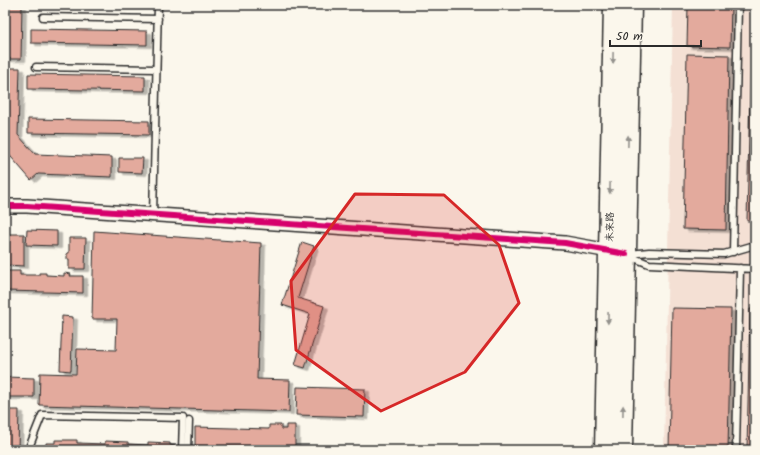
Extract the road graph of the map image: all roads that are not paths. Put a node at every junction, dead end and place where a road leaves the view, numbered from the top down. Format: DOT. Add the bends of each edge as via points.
graph roads {
  1 [pos="158,5"];
  2 [pos="614,5"];
  3 [pos="631,5"];
  4 [pos="738,5"];
  5 [pos="43,17"];
  6 [pos="158,19"];
  7 [pos="36,67"];
  8 [pos="156,68"];
  9 [pos="5,206"];
  10 [pos="153,215"];
  11 [pos="755,245"];
  12 [pos="733,252"];
  13 [pos="617,253"];
  14 [pos="740,268"];
  15 [pos="755,269"];
  16 [pos="189,421"];
  17 [pos="30,450"];
  18 [pos="182,450"];
  19 [pos="188,450"];
  20 [pos="605,450"];
  21 [pos="622,450"];
  22 [pos="736,450"];
  1 -- 6 [label="lane"];
  2 -- 13 [label="main road, 未来路, one-way"];
  13 -- 3 [label="main road, 未来路, one-way"];
  4 -- 12 [label="lane"];
  5 -- 6 [label="lane"];
  6 -- 8 [label="lane"];
  7 -- 8 [label="lane"];
  8 -- 10 [label="lane"];
  9 -- 10 [label="street"];
  10 -- 13 [label="street" via="565,243"];
  11 -- 12 [label="lane"];
  12 -- 13 [label="lane"];
  13 -- 14 [label="lane" via="649,264"];
  13 -- 20 [label="main road, 未来路, one-way"];
  21 -- 13 [label="main road, 未来路, one-way"];
  14 -- 15 [label="lane"];
  14 -- 22 [label="lane"];
  16 -- 19 [label="lane"];
  17 -- 18 [label="lane" via="42,415 183,418"];
}
